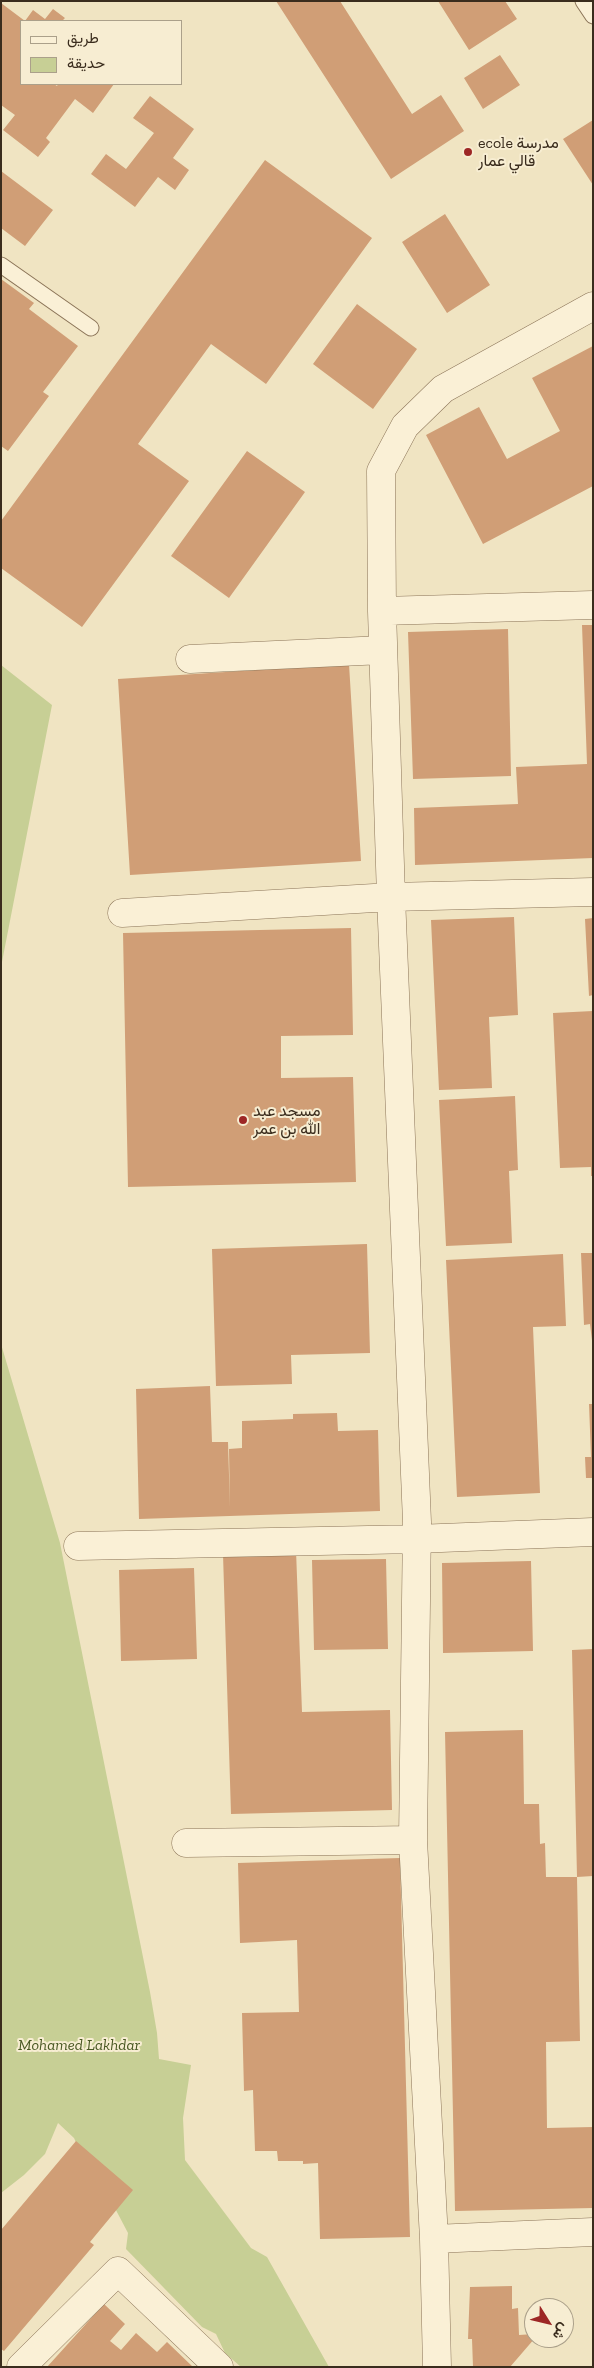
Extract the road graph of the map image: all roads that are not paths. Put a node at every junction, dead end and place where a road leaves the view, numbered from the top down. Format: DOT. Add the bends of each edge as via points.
graph roads {
  1 [pos="584,1"];
  2 [pos="593,16"];
  3 [pos="1,265"];
  4 [pos="593,306"];
  5 [pos="91,328"];
  6 [pos="593,605"];
  7 [pos="382,611"];
  8 [pos="383,650"];
  9 [pos="190,659"];
  10 [pos="593,892"];
  11 [pos="391,897"];
  12 [pos="122,913"];
  13 [pos="593,1532"];
  14 [pos="416,1539"];
  15 [pos="78,1546"];
  16 [pos="413,1840"];
  17 [pos="186,1843"];
  18 [pos="593,2232"];
  19 [pos="434,2239"];
  20 [pos="20,2367"];
  21 [pos="218,2367"];
  22 [pos="437,2367"];
  1 -- 2 [label="lane"];
  3 -- 5 [label="lane"];
  4 -- 7 [label="street" via="443,389 405,426 381,471"];
  6 -- 7 [label="street"];
  7 -- 8 [label="street"];
  8 -- 9 [label="street"];
  8 -- 11 [label="street"];
  10 -- 11 [label="street"];
  11 -- 12 [label="street"];
  11 -- 14 [label="street"];
  13 -- 14 [label="street"];
  14 -- 15 [label="street"];
  14 -- 16 [label="street"];
  16 -- 17 [label="street"];
  16 -- 19 [label="street"];
  18 -- 19 [label="street"];
  19 -- 22 [label="street"];
  20 -- 21 [label="street" via="118,2271"];
}
